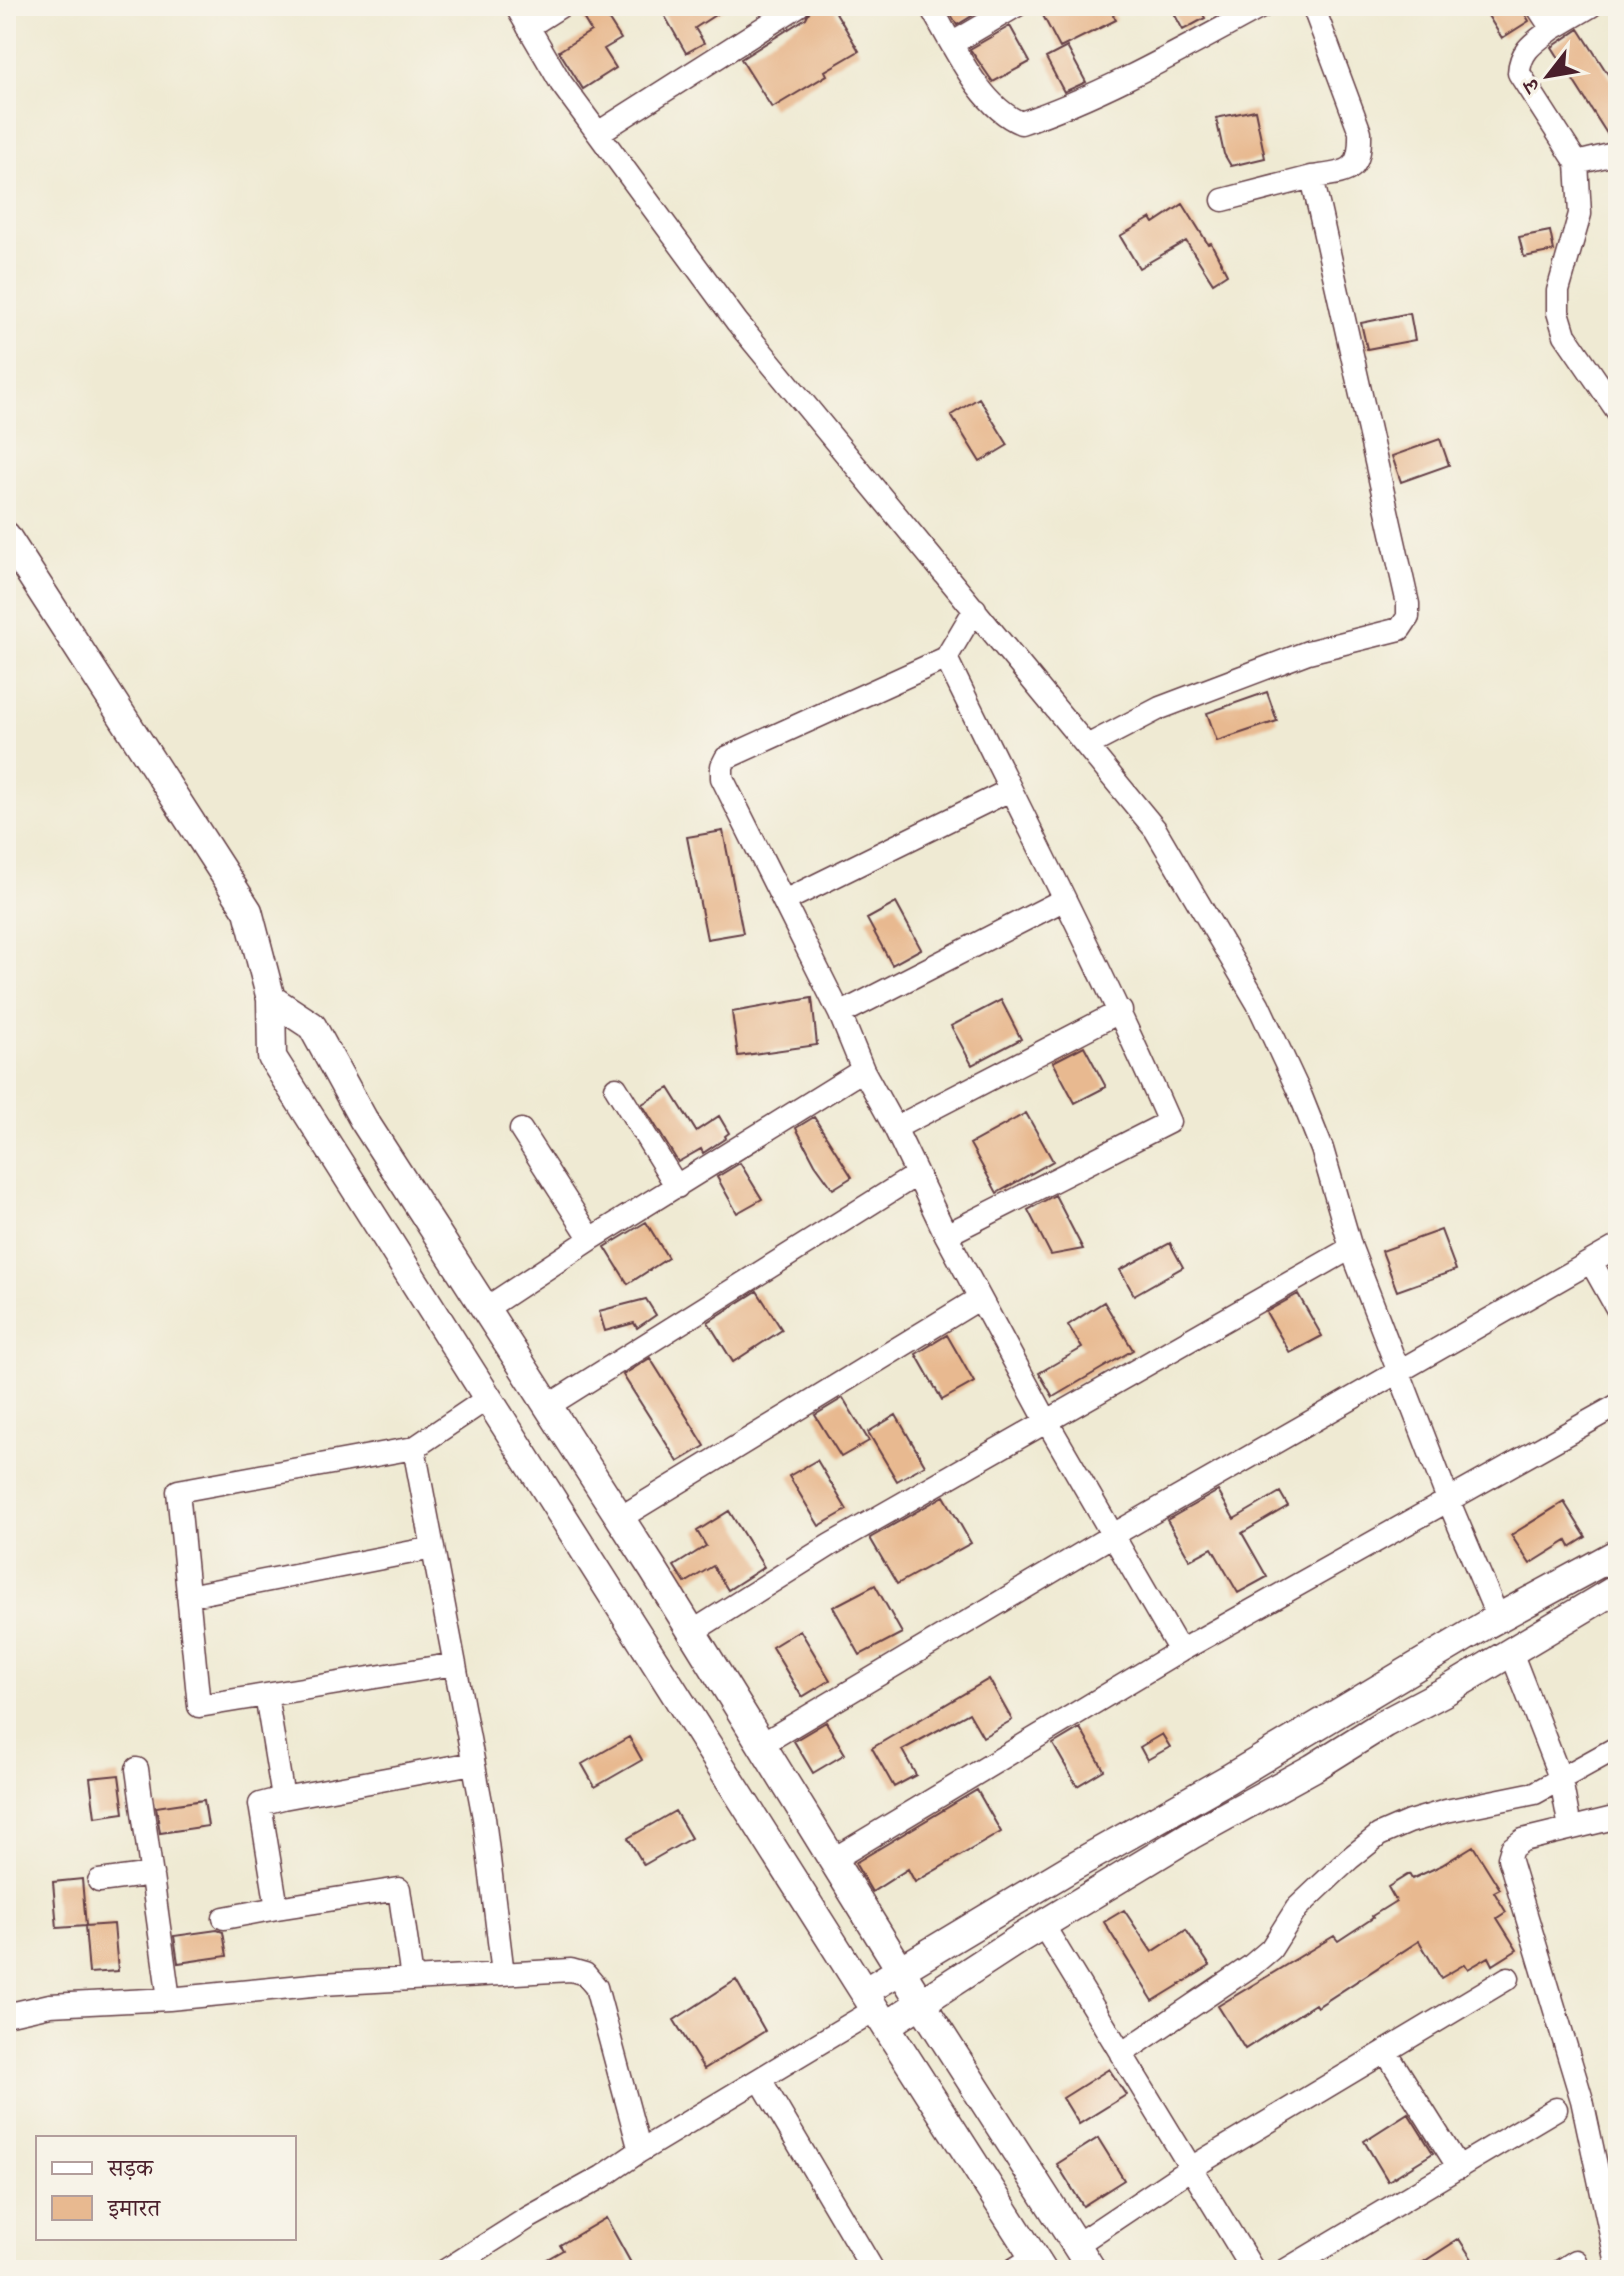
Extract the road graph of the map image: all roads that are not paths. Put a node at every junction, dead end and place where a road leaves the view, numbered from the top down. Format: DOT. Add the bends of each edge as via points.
graph roads {
  1 [pos="516,6"];
  2 [pos="561,6"];
  3 [pos="798,6"];
  4 [pos="930,6"];
  5 [pos="1016,6"];
  6 [pos="1263,6"];
  7 [pos="1313,6"];
  8 [pos="1537,6"];
  9 [pos="1591,6"];
  10 [pos="528,27"];
  11 [pos="1552,29"];
  12 [pos="953,43"];
  13 [pos="598,133"];
  14 [pos="1618,153"];
  15 [pos="1577,163"];
  16 [pos="1312,177"];
  17 [pos="1223,200"];
  18 [pos="1618,412"];
  19 [pos="6,536"];
  20 [pos="975,609"];
  21 [pos="946,658"];
  22 [pos="1087,746"];
  23 [pos="1010,790"];
  24 [pos="1063,900"];
  25 [pos="784,901"];
  26 [pos="271,999"];
  27 [pos="1121,1011"];
  28 [pos="840,1014"];
  29 [pos="863,1070"];
  30 [pos="616,1088"];
  31 [pos="895,1128"];
  32 [pos="521,1130"];
  33 [pos="916,1175"];
  34 [pos="677,1187"];
  35 [pos="946,1235"];
  36 [pos="591,1239"];
  37 [pos="1618,1246"];
  38 [pos="1351,1248"];
  39 [pos="1591,1262"];
  40 [pos="980,1298"];
  41 [pos="485,1309"];
  42 [pos="1618,1310"];
  43 [pos="1400,1373"];
  44 [pos="488,1398"];
  45 [pos="1618,1405"];
  46 [pos="548,1406"];
  47 [pos="1046,1420"];
  48 [pos="414,1448"];
  49 [pos="1449,1502"];
  50 [pos="620,1518"];
  51 [pos="1113,1535"];
  52 [pos="433,1548"];
  53 [pos="1618,1553"];
  54 [pos="1618,1588"];
  55 [pos="188,1596"];
  56 [pos="1498,1618"];
  57 [pos="692,1632"];
  58 [pos="1180,1651"];
  59 [pos="1511,1652"];
  60 [pos="455,1664"];
  61 [pos="266,1695"];
  62 [pos="762,1744"];
  63 [pos="1618,1747"];
  64 [pos="473,1763"];
  65 [pos="137,1769"];
  66 [pos="1561,1780"];
  67 [pos="283,1798"];
  68 [pos="1618,1817"];
  69 [pos="1570,1828"];
  70 [pos="834,1859"];
  71 [pos="152,1874"];
  72 [pos="99,1881"];
  73 [pos="277,1908"];
  74 [pos="224,1918"];
  75 [pos="1043,1925"];
  76 [pos="902,1969"];
  77 [pos="503,1974"];
  78 [pos="1508,1978"];
  79 [pos="412,1979"];
  80 [pos="169,1999"];
  81 [pos="921,2003"];
  82 [pos="876,2009"];
  83 [pos="6,2015"];
  84 [pos="1386,2052"];
  85 [pos="1121,2054"];
  86 [pos="760,2079"];
  87 [pos="1556,2109"];
  88 [pos="640,2151"];
  89 [pos="1191,2168"];
  90 [pos="1459,2168"];
  91 [pos="1076,2245"];
  92 [pos="1030,2266"];
  93 [pos="1618,2268"];
  94 [pos="446,2270"];
  95 [pos="873,2270"];
  96 [pos="1092,2270"];
  97 [pos="1253,2270"];
  98 [pos="1286,2270"];
  1 -- 10 [label="street"];
  2 -- 10 [label="street"];
  3 -- 13 [label="street"];
  4 -- 12 [label="street"];
  5 -- 12 [label="street"];
  6 -- 12 [label="street" via="1099,92 1021,123 987,100"];
  7 -- 16 [label="street" via="1360,132 1360,152 1345,172"];
  8 -- 11 [label="street"];
  9 -- 11 [label="street"];
  10 -- 13 [label="street"];
  11 -- 15 [label="street" via="1527,48 1519,73"];
  13 -- 20 [label="street" via="737,322"];
  14 -- 15 [label="street"];
  15 -- 18 [label="street" via="1580,214 1558,291 1558,312 1565,335"];
  16 -- 17 [label="street"];
  16 -- 22 [label="street" via="1408,617 1400,629 1308,652 1160,708"];
  19 -- 26 [label="street" via="248,911"];
  20 -- 21 [label="street"];
  20 -- 22 [label="street"];
  21 -- 23 [label="street"];
  21 -- 25 [label="street" via="726,758 722,778"];
  22 -- 38 [label="street" via="1155,829 1258,1004 1322,1149"];
  23 -- 24 [label="street"];
  23 -- 25 [label="street"];
  24 -- 27 [label="street"];
  24 -- 28 [label="street"];
  25 -- 28 [label="street"];
  26 -- 41 [label="street" via="312,1026 363,1119"];
  26 -- 44 [label="street" via="272,1057"];
  27 -- 31 [label="street"];
  27 -- 35 [label="street" via="1169,1122"];
  28 -- 29 [label="street"];
  29 -- 31 [label="street"];
  29 -- 34 [label="street"];
  30 -- 34 [label="street"];
  31 -- 33 [label="street"];
  32 -- 36 [label="street"];
  33 -- 35 [label="street"];
  33 -- 46 [label="street"];
  34 -- 36 [label="street"];
  35 -- 40 [label="street"];
  36 -- 41 [label="street"];
  37 -- 39 [label="street"];
  38 -- 43 [label="street"];
  38 -- 47 [label="street"];
  39 -- 42 [label="street"];
  39 -- 43 [label="street"];
  40 -- 47 [label="street"];
  40 -- 50 [label="street"];
  41 -- 46 [label="street"];
  43 -- 49 [label="street"];
  43 -- 51 [label="street"];
  44 -- 48 [label="street"];
  44 -- 82 [label="street"];
  45 -- 49 [label="street"];
  46 -- 50 [label="street"];
  47 -- 51 [label="street"];
  47 -- 57 [label="street"];
  48 -- 52 [label="street"];
  48 -- 55 [label="street" via="178,1491"];
  49 -- 56 [label="street"];
  49 -- 58 [label="street"];
  50 -- 57 [label="street"];
  51 -- 58 [label="street"];
  51 -- 62 [label="street"];
  52 -- 55 [label="street"];
  52 -- 60 [label="street"];
  53 -- 56 [label="street"];
  54 -- 59 [label="street"];
  55 -- 61 [label="street" via="199,1706"];
  56 -- 59 [label="street"];
  56 -- 76 [label="street"];
  57 -- 62 [label="street"];
  58 -- 70 [label="street"];
  59 -- 66 [label="street"];
  59 -- 75 [label="street"];
  60 -- 61 [label="street"];
  60 -- 64 [label="street"];
  61 -- 67 [label="street"];
  62 -- 70 [label="street"];
  63 -- 66 [label="street"];
  64 -- 67 [label="street"];
  64 -- 77 [label="street"];
  65 -- 71 [label="street"];
  66 -- 69 [label="street"];
  66 -- 85 [label="street" via="1535,1793 1446,1811 1379,1835 1297,1908 1271,1949 1251,1966"];
  67 -- 73 [label="street" via="260,1804"];
  68 -- 69 [label="street"];
  69 -- 93 [label="street" via="1523,1840 1509,1858 1582,2100"];
  70 -- 76 [label="street"];
  71 -- 72 [label="street"];
  71 -- 80 [label="street"];
  73 -- 74 [label="street"];
  73 -- 79 [label="street" via="399,1889"];
  75 -- 81 [label="street"];
  75 -- 85 [label="street"];
  76 -- 81 [label="street"];
  76 -- 82 [label="street"];
  77 -- 79 [label="street"];
  77 -- 88 [label="street" via="571,1970 585,1974 596,1987"];
  78 -- 84 [label="street"];
  79 -- 80 [label="street"];
  80 -- 83 [label="street" via="50,2005"];
  81 -- 82 [label="street"];
  81 -- 91 [label="street"];
  82 -- 86 [label="street"];
  82 -- 92 [label="street"];
  84 -- 89 [label="street"];
  84 -- 90 [label="street"];
  85 -- 89 [label="street"];
  86 -- 88 [label="street"];
  86 -- 95 [label="street"];
  87 -- 90 [label="street"];
  88 -- 94 [label="street"];
  89 -- 91 [label="street"];
  89 -- 97 [label="street"];
  90 -- 98 [label="street"];
  91 -- 96 [label="street"];
}
